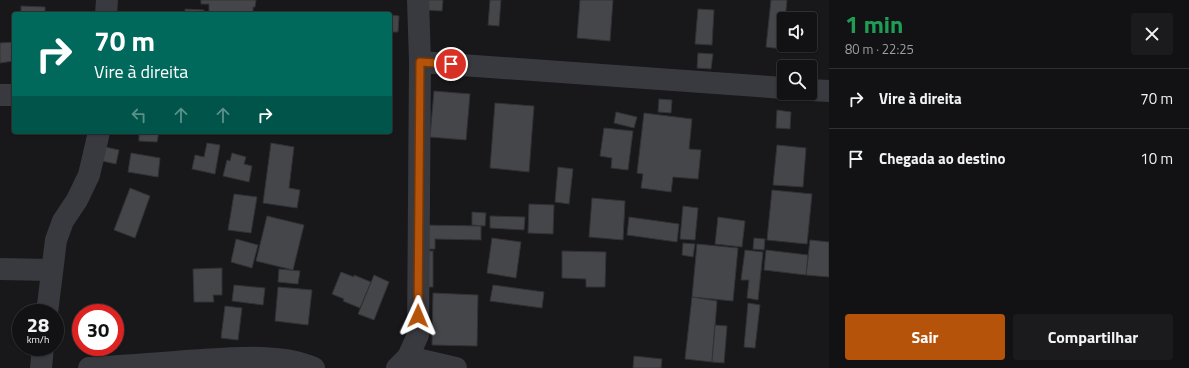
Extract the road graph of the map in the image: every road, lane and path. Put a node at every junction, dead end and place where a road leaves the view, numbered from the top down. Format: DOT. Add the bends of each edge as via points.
graph roads {
  1 [pos="107,0"];
  2 [pos="418,0"];
  3 [pos="106,12"];
  4 [pos="420,62"];
  5 [pos="777,88"];
  6 [pos="817,90"];
  7 [pos="829,91"];
  8 [pos="0,95"];
  9 [pos="12,95"];
  10 [pos="99,134"];
  11 [pos="0,269"];
  12 [pos="51,270"];
  13 [pos="48,304"];
  14 [pos="42,356"];
  15 [pos="403,362"];
  16 [pos="41,368"];
  17 [pos="89,368"];
  18 [pos="314,368"];
  19 [pos="456,368"];
  1 -- 3 [label="street"];
  2 -- 4 [label="street"];
  4 -- 5 [label="street"];
  4 -- 15 [label="street" via="418,335"];
  6 -- 7 [label="street"];
  8 -- 9 [label="street"];
  10 -- 12 [label="street" via="89,175 63,221 56,240"];
  11 -- 12 [label="street"];
  12 -- 13 [label="street"];
  14 -- 16 [label="street"];
  15 -- 19 [label="street"];
  17 -- 18 [label="street" via="223,359 262,359 292,361"];
}
